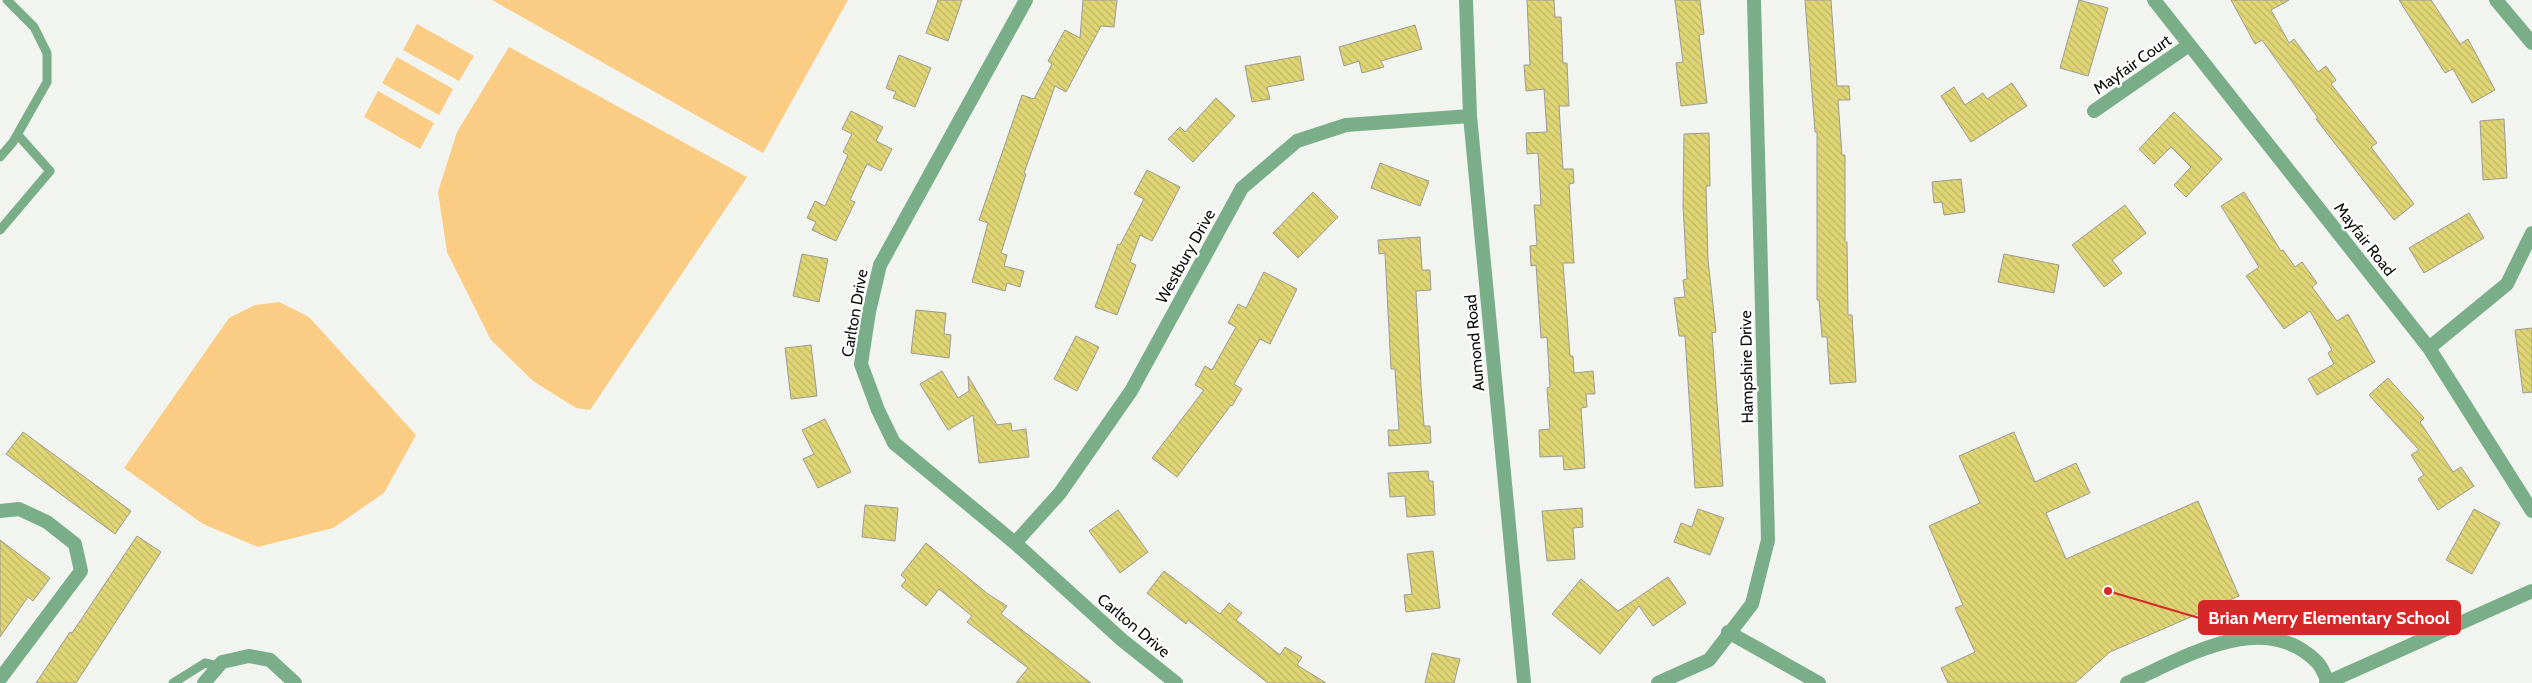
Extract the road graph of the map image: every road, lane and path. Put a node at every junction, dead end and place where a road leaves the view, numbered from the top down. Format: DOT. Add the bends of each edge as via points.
graph roads {
  1 [pos="7,0"];
  2 [pos="1026,0"];
  3 [pos="1466,0"];
  4 [pos="1754,0"];
  5 [pos="2154,0"];
  6 [pos="2496,0"];
  7 [pos="2532,43"];
  8 [pos="2189,45"];
  9 [pos="2094,112"];
  10 [pos="1470,116"];
  11 [pos="18,135"];
  12 [pos="0,156"];
  13 [pos="0,230"];
  14 [pos="2532,233"];
  15 [pos="2429,348"];
  16 [pos="0,511"];
  17 [pos="2532,511"];
  18 [pos="1015,543"];
  19 [pos="2532,591"];
  20 [pos="1728,632"];
  21 [pos="218,666"];
  22 [pos="0,679"];
  23 [pos="2327,682"];
  24 [pos="173,683"];
  25 [pos="204,683"];
  26 [pos="295,683"];
  27 [pos="1176,683"];
  28 [pos="1524,683"];
  29 [pos="1658,683"];
  30 [pos="1819,683"];
  31 [pos="2127,683"];
  1 -- 11 [label="lane" via="34,27 47,53 47,82"];
  2 -- 18 [label="street, Carlton Drive" via="880,265 861,364 894,444"];
  3 -- 10 [label="street, Aumond Road"];
  4 -- 20 [label="street, Hampshire Drive" via="1768,540 1752,604"];
  5 -- 8 [label="street, Mayfair Road"];
  6 -- 7 [label="street"];
  8 -- 9 [label="street, Mayfair Court"];
  8 -- 15 [label="street, Mayfair Road"];
  10 -- 18 [label="street, Westbury Drive" via="1346,125 1297,141 1242,188 1131,391 1060,493"];
  10 -- 28 [label="street, Aumond Road"];
  11 -- 12 [label="lane"];
  11 -- 13 [label="lane" via="50,171"];
  14 -- 15 [label="street" via="2507,284"];
  15 -- 17 [label="street, Mayfair Road"];
  16 -- 22 [label="street" via="19,509 47,522 75,544 81,570"];
  18 -- 27 [label="street, Carlton Drive" via="1122,640"];
  19 -- 23 [label="street"];
  20 -- 29 [label="street, Hampshire Drive" via="1709,660"];
  20 -- 30 [label="street"];
  21 -- 24 [label="lane" via="204,663"];
  21 -- 25 [label="street"];
  21 -- 26 [label="street" via="222,662 249,656 270,660"];
  23 -- 31 [label="street" via="2318,663 2292,644 2257,636 2218,644"];
}
